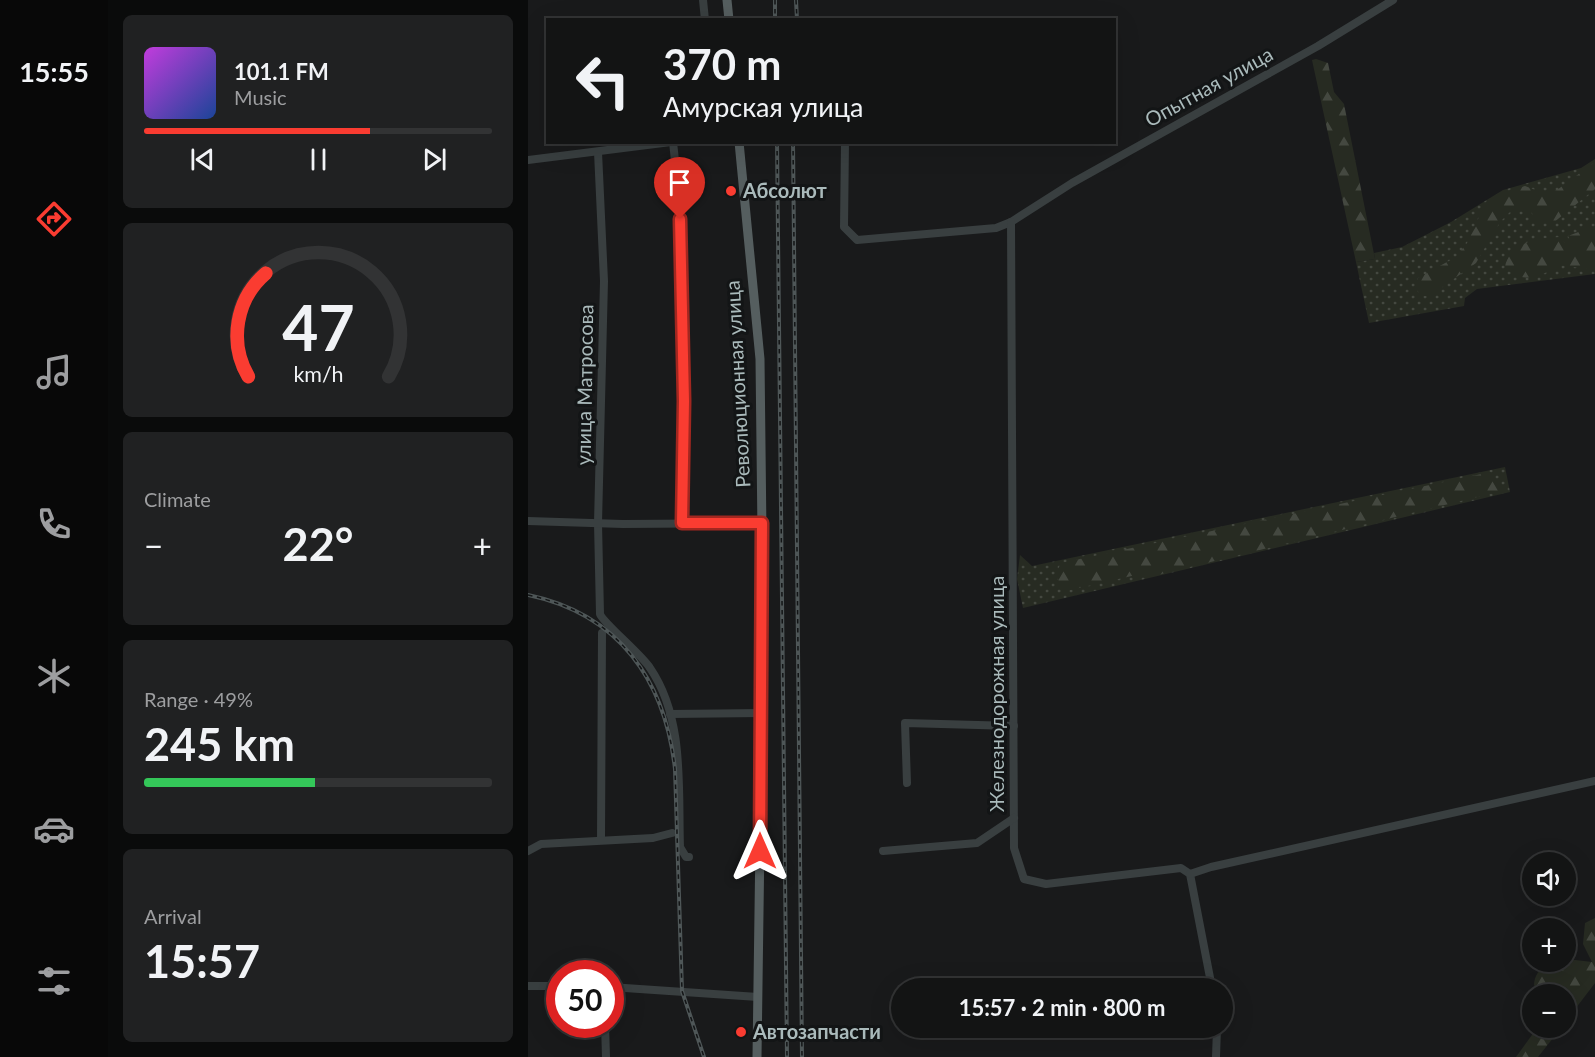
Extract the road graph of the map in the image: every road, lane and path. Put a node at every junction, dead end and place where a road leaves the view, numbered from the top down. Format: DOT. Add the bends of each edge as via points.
graph roads {
  1 [pos="703,0"];
  2 [pos="727,0"];
  3 [pos="1393,0"];
  4 [pos="705,18"];
  5 [pos="729,18"];
  6 [pos="657,144"];
  7 [pos="672,144"];
  8 [pos="739,144"];
  9 [pos="845,144"];
  10 [pos="598,152"];
  11 [pos="528,160"];
  12 [pos="1011,222"];
  13 [pos="528,521"];
  14 [pos="598,523"];
  15 [pos="682,523"];
  16 [pos="762,523"];
  17 [pos="602,633"];
  18 [pos="762,712"];
  19 [pos="670,714"];
  20 [pos="1014,726"];
  21 [pos="1595,781"];
  22 [pos="907,783"];
  23 [pos="1014,818"];
  24 [pos="672,833"];
  25 [pos="602,840"];
  26 [pos="528,851"];
  27 [pos="883,851"];
  28 [pos="689,857"];
  29 [pos="1190,874"];
  30 [pos="1210,978"];
  31 [pos="528,986"];
  32 [pos="546,986"];
  33 [pos="624,988"];
  34 [pos="758,997"];
  35 [pos="605,1038"];
  36 [pos="1217,1038"];
  37 [pos="606,1057"];
  38 [pos="758,1057"];
  39 [pos="1216,1057"];
  1 -- 4 [label="street"];
  2 -- 5 [label="main road"];
  3 -- 12 [label="street, Опытная улица" via="1072,183"];
  6 -- 10 [label="street"];
  7 -- 15 [label="street" via="680,221"];
  8 -- 16 [label="main road, Революционная улица" via="759,359"];
  9 -- 12 [label="street, Опытная улица" via="844,227 857,240 996,228"];
  10 -- 11 [label="street"];
  10 -- 14 [label="street, улица Матросова" via="604,281"];
  12 -- 20 [label="street, Железнодорожная улица"];
  13 -- 14 [label="street"];
  14 -- 15 [label="street"];
  14 -- 19 [label="street, улица Матросова" via="602,619 650,668"];
  15 -- 16 [label="street"];
  16 -- 18 [label="main road, Революционная улица"];
  17 -- 25 [label="street"];
  18 -- 19 [label="street"];
  18 -- 34 [label="main road, Революционная улица"];
  19 -- 28 [label="street" via="676,752 680,848"];
  20 -- 22 [label="street" via="905,723"];
  20 -- 23 [label="street, Железнодорожная улица"];
  21 -- 29 [label="street"];
  23 -- 27 [label="street" via="977,843"];
  23 -- 29 [label="street, Железнодорожная улица" via="1014,849 1024,879 1046,884 1160,868 1181,868"];
  24 -- 25 [label="street" via="653,838"];
  25 -- 26 [label="street" via="541,844"];
  29 -- 30 [label="street"];
  31 -- 32 [label="street"];
  33 -- 34 [label="street"];
  34 -- 38 [label="main road, Революционная улица"];
  35 -- 37 [label="street"];
  36 -- 39 [label="street"];
}
